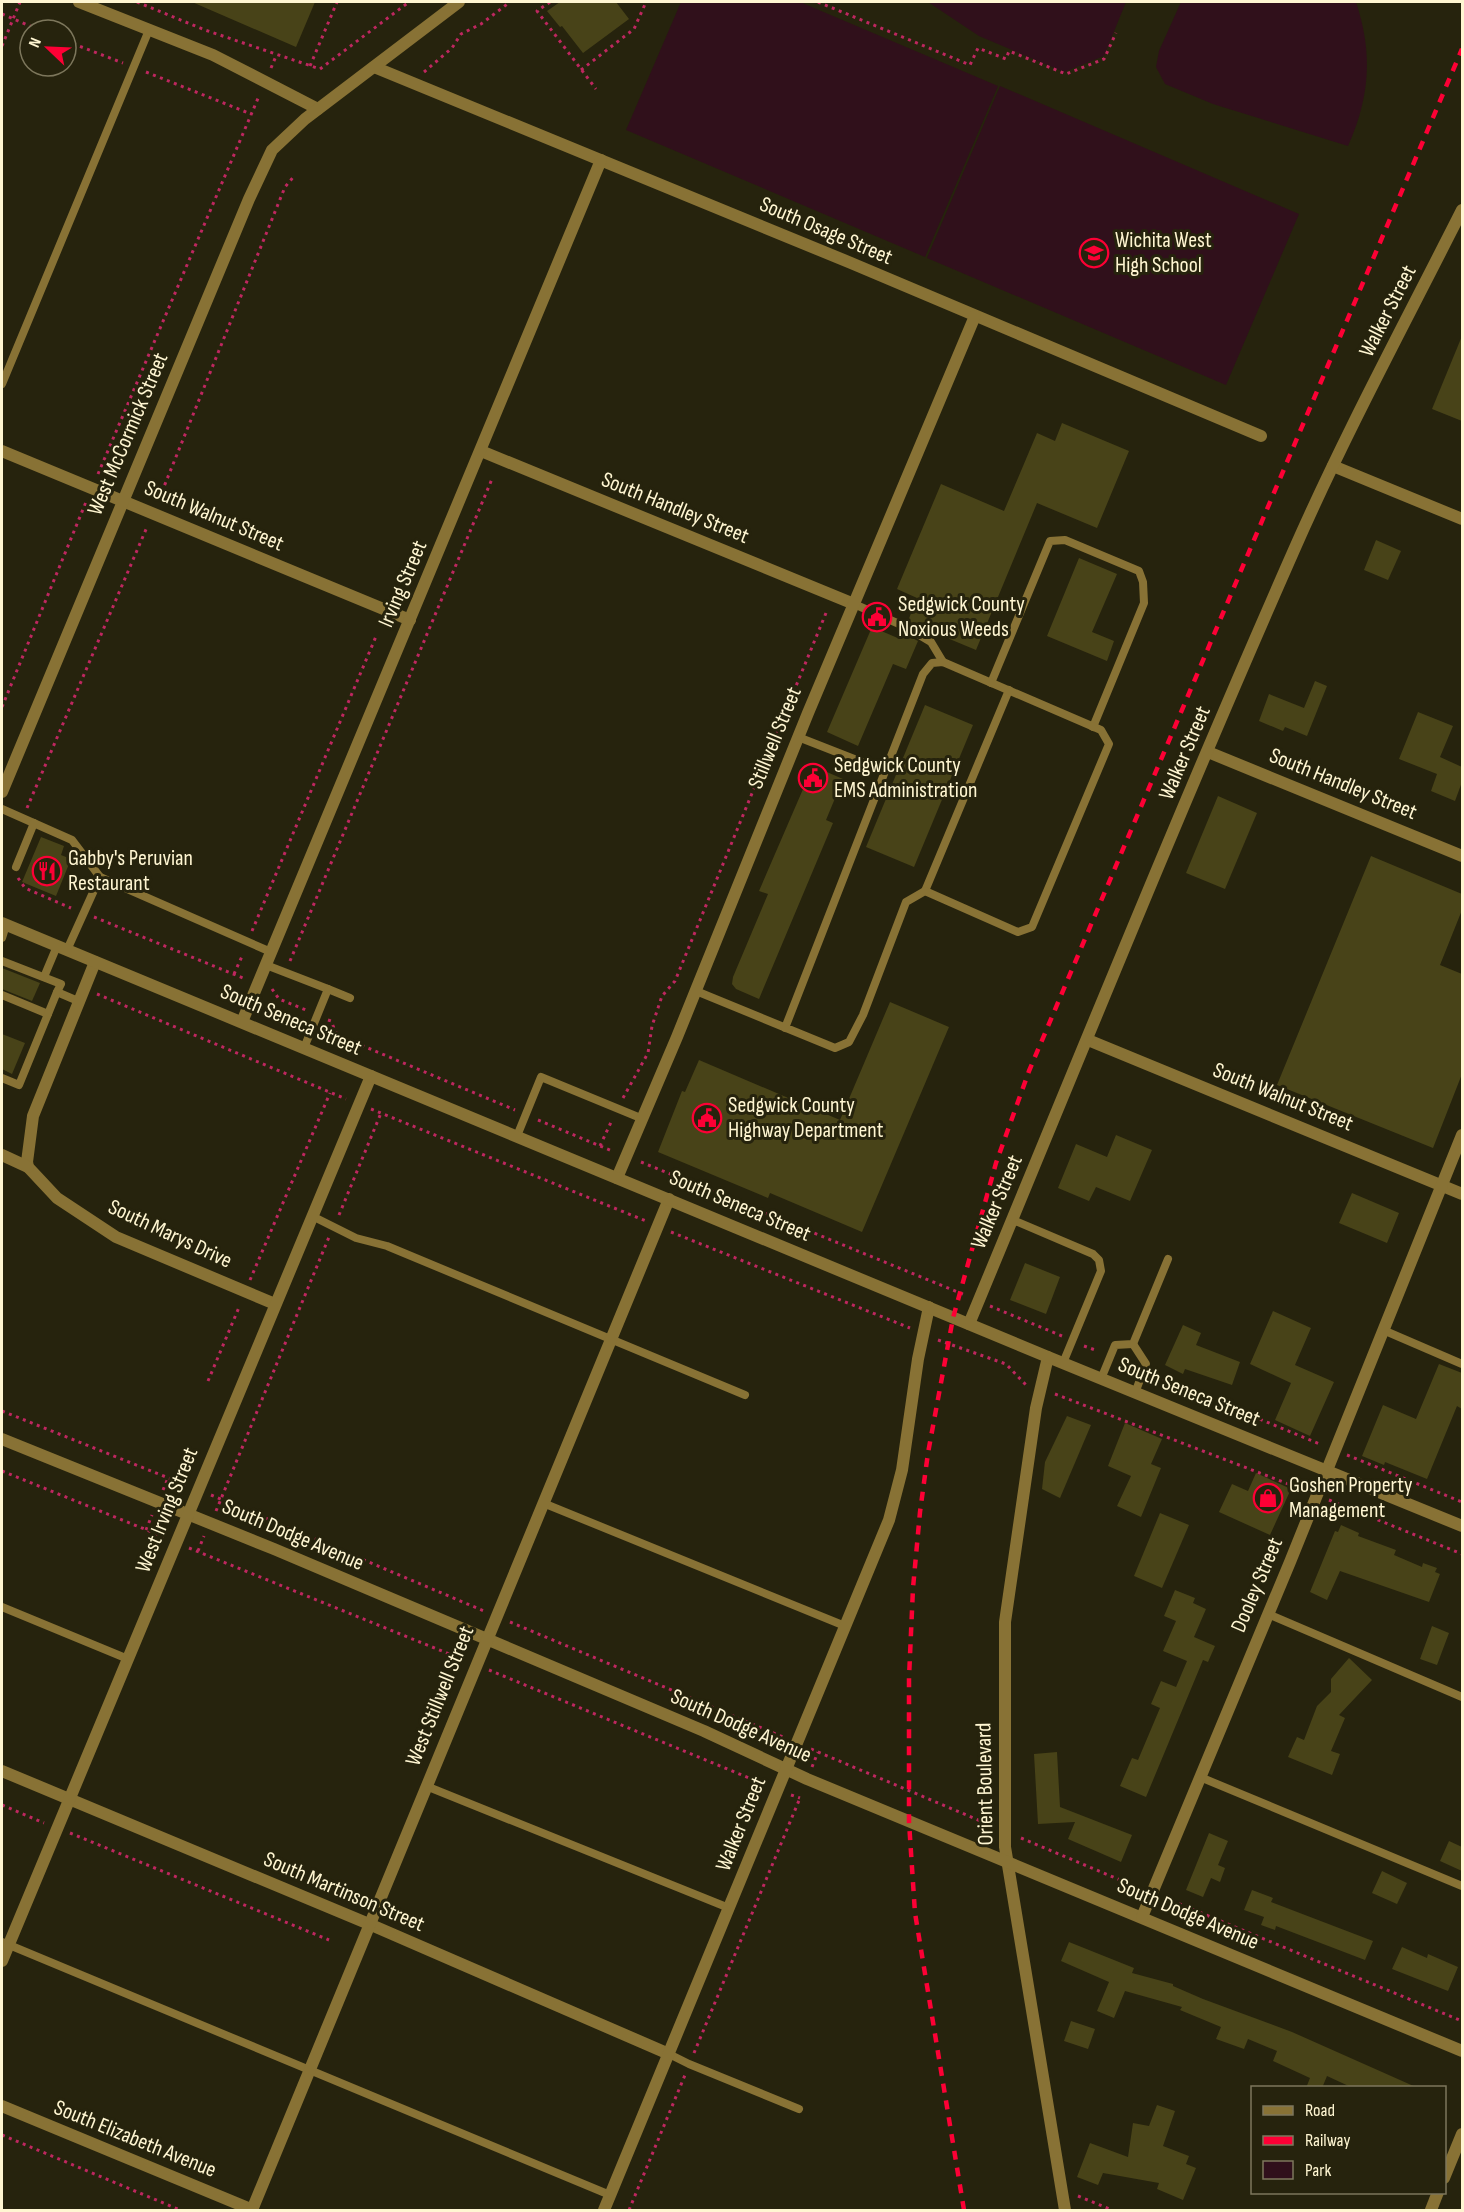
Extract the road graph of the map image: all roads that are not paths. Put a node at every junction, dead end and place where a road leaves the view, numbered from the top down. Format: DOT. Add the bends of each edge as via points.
graph roads {
  1 [pos="79,2"];
  2 [pos="459,2"];
  3 [pos="149,30"];
  4 [pos="374,67"];
  5 [pos="318,109"];
  6 [pos="601,160"];
  7 [pos="1462,210"];
  8 [pos="975,316"];
  9 [pos="2,384"];
  10 [pos="1262,436"];
  11 [pos="2,451"];
  12 [pos="481,451"];
  13 [pos="1333,466"];
  14 [pos="123,501"];
  15 [pos="1462,519"];
  16 [pos="854,604"];
  17 [pos="410,620"];
  18 [pos="943,662"];
  19 [pos="991,682"];
  20 [pos="1009,690"];
  21 [pos="1093,727"];
  22 [pos="798,737"];
  23 [pos="1208,752"];
  24 [pos="885,771"];
  25 [pos="2,792"];
  26 [pos="2,809"];
  27 [pos="34,823"];
  28 [pos="1462,856"];
  29 [pos="16,871"];
  30 [pos="100,877"];
  31 [pos="925,891"];
  32 [pos="3,929"];
  33 [pos="62,948"];
  34 [pos="271,952"];
  35 [pos="2,961"];
  36 [pos="95,962"];
  37 [pos="266,965"];
  38 [pos="44,977"];
  39 [pos="328,989"];
  40 [pos="696,991"];
  41 [pos="57,992"];
  42 [pos="2,995"];
  43 [pos="350,998"];
  44 [pos="78,1001"];
  45 [pos="48,1014"];
  46 [pos="242,1022"];
  47 [pos="785,1028"];
  48 [pos="1088,1040"];
  49 [pos="304,1048"];
  50 [pos="371,1076"];
  51 [pos="2,1078"];
  52 [pos="643,1119"];
  53 [pos="1462,1135"];
  54 [pos="517,1136"];
  55 [pos="2,1155"];
  56 [pos="28,1167"];
  57 [pos="617,1178"];
  58 [pos="1441,1185"];
  59 [pos="1462,1194"];
  60 [pos="669,1199"];
  61 [pos="312,1216"];
  62 [pos="1013,1220"];
  63 [pos="1168,1258"];
  64 [pos="275,1304"];
  65 [pos="929,1307"];
  66 [pos="969,1324"];
  67 [pos="1383,1330"];
  68 [pos="610,1339"];
  69 [pos="1133,1344"];
  70 [pos="1048,1357"];
  71 [pos="1063,1363"];
  72 [pos="1462,1364"];
  73 [pos="1101,1379"];
  74 [pos="1135,1393"];
  75 [pos="745,1395"];
  76 [pos="2,1439"];
  77 [pos="1327,1471"];
  78 [pos="543,1503"];
  79 [pos="188,1514"];
  80 [pos="1462,1526"];
  81 [pos="2,1607"];
  82 [pos="1268,1614"];
  83 [pos="845,1626"];
  84 [pos="487,1639"];
  85 [pos="128,1659"];
  86 [pos="1462,1697"];
  87 [pos="786,1770"];
  88 [pos="2,1771"];
  89 [pos="1200,1778"];
  90 [pos="426,1786"];
  91 [pos="70,1798"];
  92 [pos="1007,1862"];
  93 [pos="1462,1886"];
  94 [pos="729,1908"];
  95 [pos="1142,1917"];
  96 [pos="369,1924"];
  97 [pos="5,1943"];
  98 [pos="2,1961"];
  99 [pos="1462,2050"];
  100 [pos="669,2054"];
  101 [pos="311,2071"];
  102 [pos="2,2106"];
  103 [pos="799,2109"];
  104 [pos="1462,2134"];
  105 [pos="1446,2173"];
  106 [pos="1438,2194"];
  107 [pos="610,2195"];
  108 [pos="253,2210"];
  109 [pos="1434,2210"];
  110 [pos="604,2211"];
  111 [pos="1065,2211"];
  1 -- 3 [label="street"];
  2 -- 4 [label="street, West McCormick Street"];
  3 -- 5 [label="street" via="213,55"];
  3 -- 9 [label="lane"];
  4 -- 5 [label="street, West McCormick Street"];
  4 -- 6 [label="street, South Osage Street"];
  5 -- 14 [label="street, West McCormick Street" via="272,150"];
  6 -- 8 [label="street, South Osage Street"];
  6 -- 12 [label="street, Irving Street"];
  7 -- 13 [label="street, Walker Street"];
  8 -- 10 [label="street, South Osage Street"];
  8 -- 16 [label="street, Stillwell Street"];
  11 -- 14 [label="street, South Walnut Street"];
  12 -- 16 [label="street, South Handley Street"];
  12 -- 17 [label="street, Irving Street"];
  13 -- 15 [label="street"];
  13 -- 23 [label="street, Walker Street"];
  14 -- 17 [label="street, South Walnut Street"];
  14 -- 25 [label="street, West McCormick Street"];
  16 -- 18 [label="lane" via="931,642"];
  16 -- 22 [label="street, Stillwell Street"];
  17 -- 34 [label="street, Irving Street"];
  18 -- 19 [label="lane"];
  18 -- 24 [label="lane" via="932,663 923,674"];
  19 -- 20 [label="lane"];
  19 -- 21 [label="lane" via="1050,541 1065,540 1139,571 1144,603"];
  20 -- 21 [label="lane"];
  20 -- 31 [label="lane"];
  21 -- 31 [label="lane" via="1101,730 1108,744 1032,927 1018,932"];
  22 -- 24 [label="lane"];
  22 -- 40 [label="street, Stillwell Street"];
  23 -- 28 [label="street, South Handley Street"];
  23 -- 48 [label="street, Walker Street"];
  24 -- 47 [label="lane"];
  26 -- 27 [label="lane"];
  27 -- 29 [label="lane"];
  27 -- 30 [label="lane" via="72,840"];
  30 -- 33 [label="lane"];
  30 -- 34 [label="lane"];
  31 -- 47 [label="lane" via="906,902 849,1042 835,1048"];
  32 -- 33 [label="street, South Seneca Street"];
  33 -- 36 [label="street, South Seneca Street"];
  33 -- 38 [label="lane"];
  34 -- 37 [label="street, Irving Street"];
  35 -- 38 [label="lane"];
  36 -- 44 [label="street"];
  36 -- 46 [label="street, South Seneca Street"];
  37 -- 39 [label="lane"];
  37 -- 46 [label="street, Irving Street"];
  38 -- 41 [label="lane" via="61,984"];
  39 -- 43 [label="lane"];
  39 -- 49 [label="lane"];
  40 -- 47 [label="lane"];
  40 -- 52 [label="street, Stillwell Street"];
  41 -- 44 [label="lane"];
  41 -- 45 [label="lane"];
  42 -- 45 [label="lane"];
  44 -- 56 [label="street" via="33,1116"];
  45 -- 51 [label="lane" via="19,1085"];
  46 -- 49 [label="street, South Seneca Street"];
  48 -- 58 [label="street, South Walnut Street"];
  48 -- 62 [label="street, Walker Street"];
  49 -- 50 [label="street, South Seneca Street"];
  50 -- 54 [label="street, South Seneca Street"];
  50 -- 61 [label="street, West Irving Street"];
  52 -- 54 [label="lane" via="541,1077"];
  52 -- 57 [label="street, Stillwell Street"];
  53 -- 58 [label="street, Dooley Street"];
  54 -- 57 [label="street, South Seneca Street"];
  55 -- 56 [label="street, South Marys Drive"];
  56 -- 64 [label="street, South Marys Drive" via="57,1198 116,1237"];
  57 -- 60 [label="street, South Seneca Street"];
  58 -- 59 [label="street, South Walnut Street"];
  58 -- 67 [label="street, Dooley Street"];
  60 -- 65 [label="street, South Seneca Street"];
  60 -- 68 [label="street, West Stillwell Street"];
  61 -- 64 [label="street, West Irving Street"];
  61 -- 68 [label="lane" via="356,1238 387,1246"];
  62 -- 66 [label="street, Walker Street"];
  62 -- 71 [label="lane" via="1099,1260 1101,1271"];
  63 -- 69 [label="lane"];
  64 -- 79 [label="street, West Irving Street"];
  65 -- 66 [label="street, South Seneca Street"];
  65 -- 83 [label="street, Walker Street" via="902,1470 889,1520"];
  66 -- 70 [label="street, South Seneca Street"];
  67 -- 72 [label="lane"];
  67 -- 77 [label="street, Dooley Street"];
  68 -- 75 [label="lane"];
  68 -- 78 [label="street, West Stillwell Street"];
  69 -- 73 [label="lane" via="1115,1345"];
  69 -- 74 [label="lane" via="1146,1364"];
  70 -- 71 [label="street, South Seneca Street"];
  70 -- 92 [label="street, Orient Boulevard" via="1005,1622"];
  71 -- 73 [label="street, South Seneca Street"];
  73 -- 74 [label="street, South Seneca Street"];
  74 -- 77 [label="street, South Seneca Street"];
  76 -- 79 [label="street, South Dodge Avenue"];
  77 -- 80 [label="street, South Seneca Street"];
  77 -- 82 [label="street, Dooley Street"];
  78 -- 83 [label="lane"];
  78 -- 84 [label="street, West Stillwell Street"];
  79 -- 84 [label="street, South Dodge Avenue"];
  79 -- 85 [label="street, West Irving Street"];
  81 -- 85 [label="lane"];
  82 -- 86 [label="lane"];
  82 -- 89 [label="street, Dooley Street"];
  83 -- 87 [label="street, Walker Street"];
  84 -- 87 [label="street, South Dodge Avenue"];
  84 -- 90 [label="street, West Stillwell Street"];
  85 -- 91 [label="street, West Irving Street"];
  87 -- 92 [label="street, South Dodge Avenue"];
  87 -- 94 [label="street, Walker Street"];
  88 -- 91 [label="street, South Martinson Street"];
  89 -- 93 [label="lane"];
  89 -- 95 [label="street, Dooley Street"];
  90 -- 94 [label="lane"];
  90 -- 96 [label="street, West Stillwell Street"];
  91 -- 96 [label="street, South Martinson Street"];
  91 -- 97 [label="street, West Irving Street"];
  92 -- 95 [label="street, South Dodge Avenue"];
  92 -- 111 [label="street, Orient Boulevard"];
  94 -- 100 [label="street, Walker Street"];
  95 -- 99 [label="street, South Dodge Avenue"];
  96 -- 100 [label="street, South Martinson Street"];
  96 -- 101 [label="street, West Stillwell Street"];
  97 -- 98 [label="street, West Irving Street"];
  97 -- 101 [label="lane"];
  100 -- 103 [label="lane"];
  100 -- 107 [label="street, Walker Street"];
  101 -- 107 [label="lane"];
  101 -- 108 [label="street, West Stillwell Street"];
  102 -- 108 [label="street, South Elizabeth Avenue"];
  104 -- 105 [label="street"];
  106 -- 109 [label="street"];
  107 -- 110 [label="street, Walker Street"];
}
